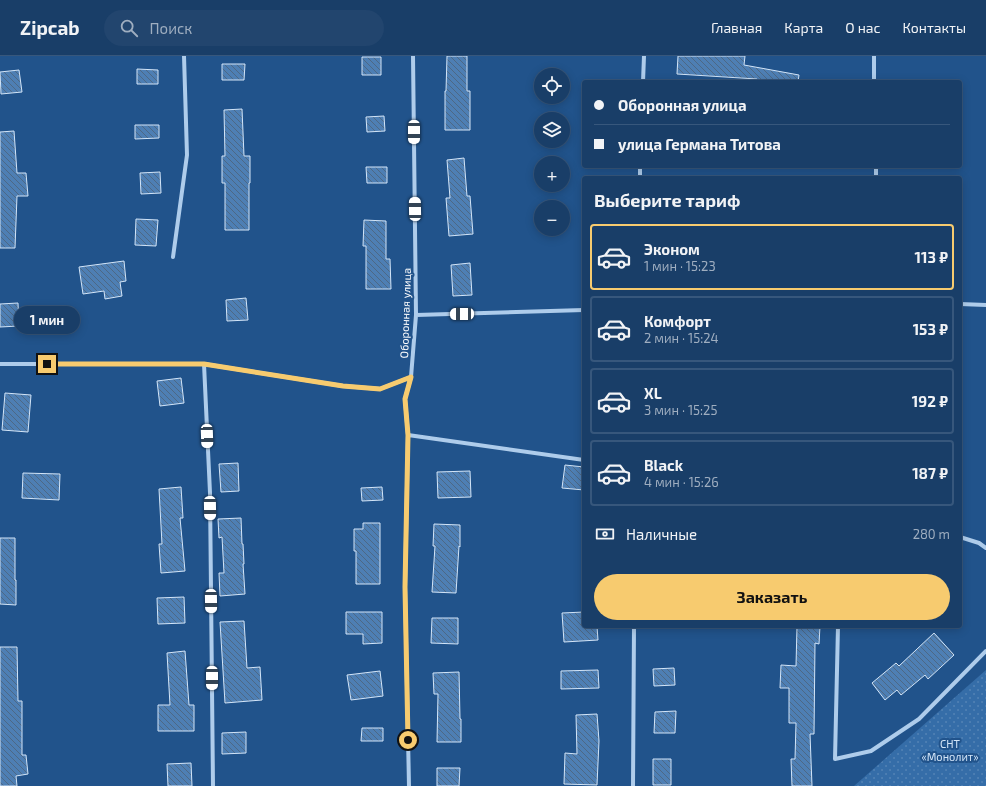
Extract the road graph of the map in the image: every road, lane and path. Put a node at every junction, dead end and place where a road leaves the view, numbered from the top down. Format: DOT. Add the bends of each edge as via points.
graph roads {
  1 [pos="184,56"];
  2 [pos="413,56"];
  3 [pos="644,56"];
  4 [pos="874,56"];
  5 [pos="643,80"];
  6 [pos="874,80"];
  7 [pos="173,257"];
  8 [pos="962,304"];
  9 [pos="986,305"];
  10 [pos="582,310"];
  11 [pos="416,315"];
  12 [pos="0,364"];
  13 [pos="204,364"];
  14 [pos="411,377"];
  15 [pos="408,435"];
  16 [pos="582,460"];
  17 [pos="962,538"];
  18 [pos="986,548"];
  19 [pos="634,628"];
  20 [pos="838,628"];
  21 [pos="986,651"];
  22 [pos="213,786"];
  23 [pos="409,786"];
  24 [pos="633,786"];
  1 -- 7 [label="street" via="187,155"];
  2 -- 11 [label="street, Оборонная улица"];
  3 -- 5 [label="street"];
  4 -- 6 [label="street"];
  8 -- 9 [label="street"];
  10 -- 11 [label="street"];
  11 -- 14 [label="street, Оборонная улица"];
  12 -- 13 [label="street"];
  13 -- 14 [label="street" via="343,386 380,389"];
  13 -- 22 [label="street" via="210,493"];
  14 -- 15 [label="street, Оборонная улица" via="405,399"];
  15 -- 16 [label="street"];
  15 -- 23 [label="street, Оборонная улица" via="405,587"];
  17 -- 18 [label="street"];
  19 -- 24 [label="street"];
  20 -- 21 [label="street" via="835,759 872,751 919,719"];
}
